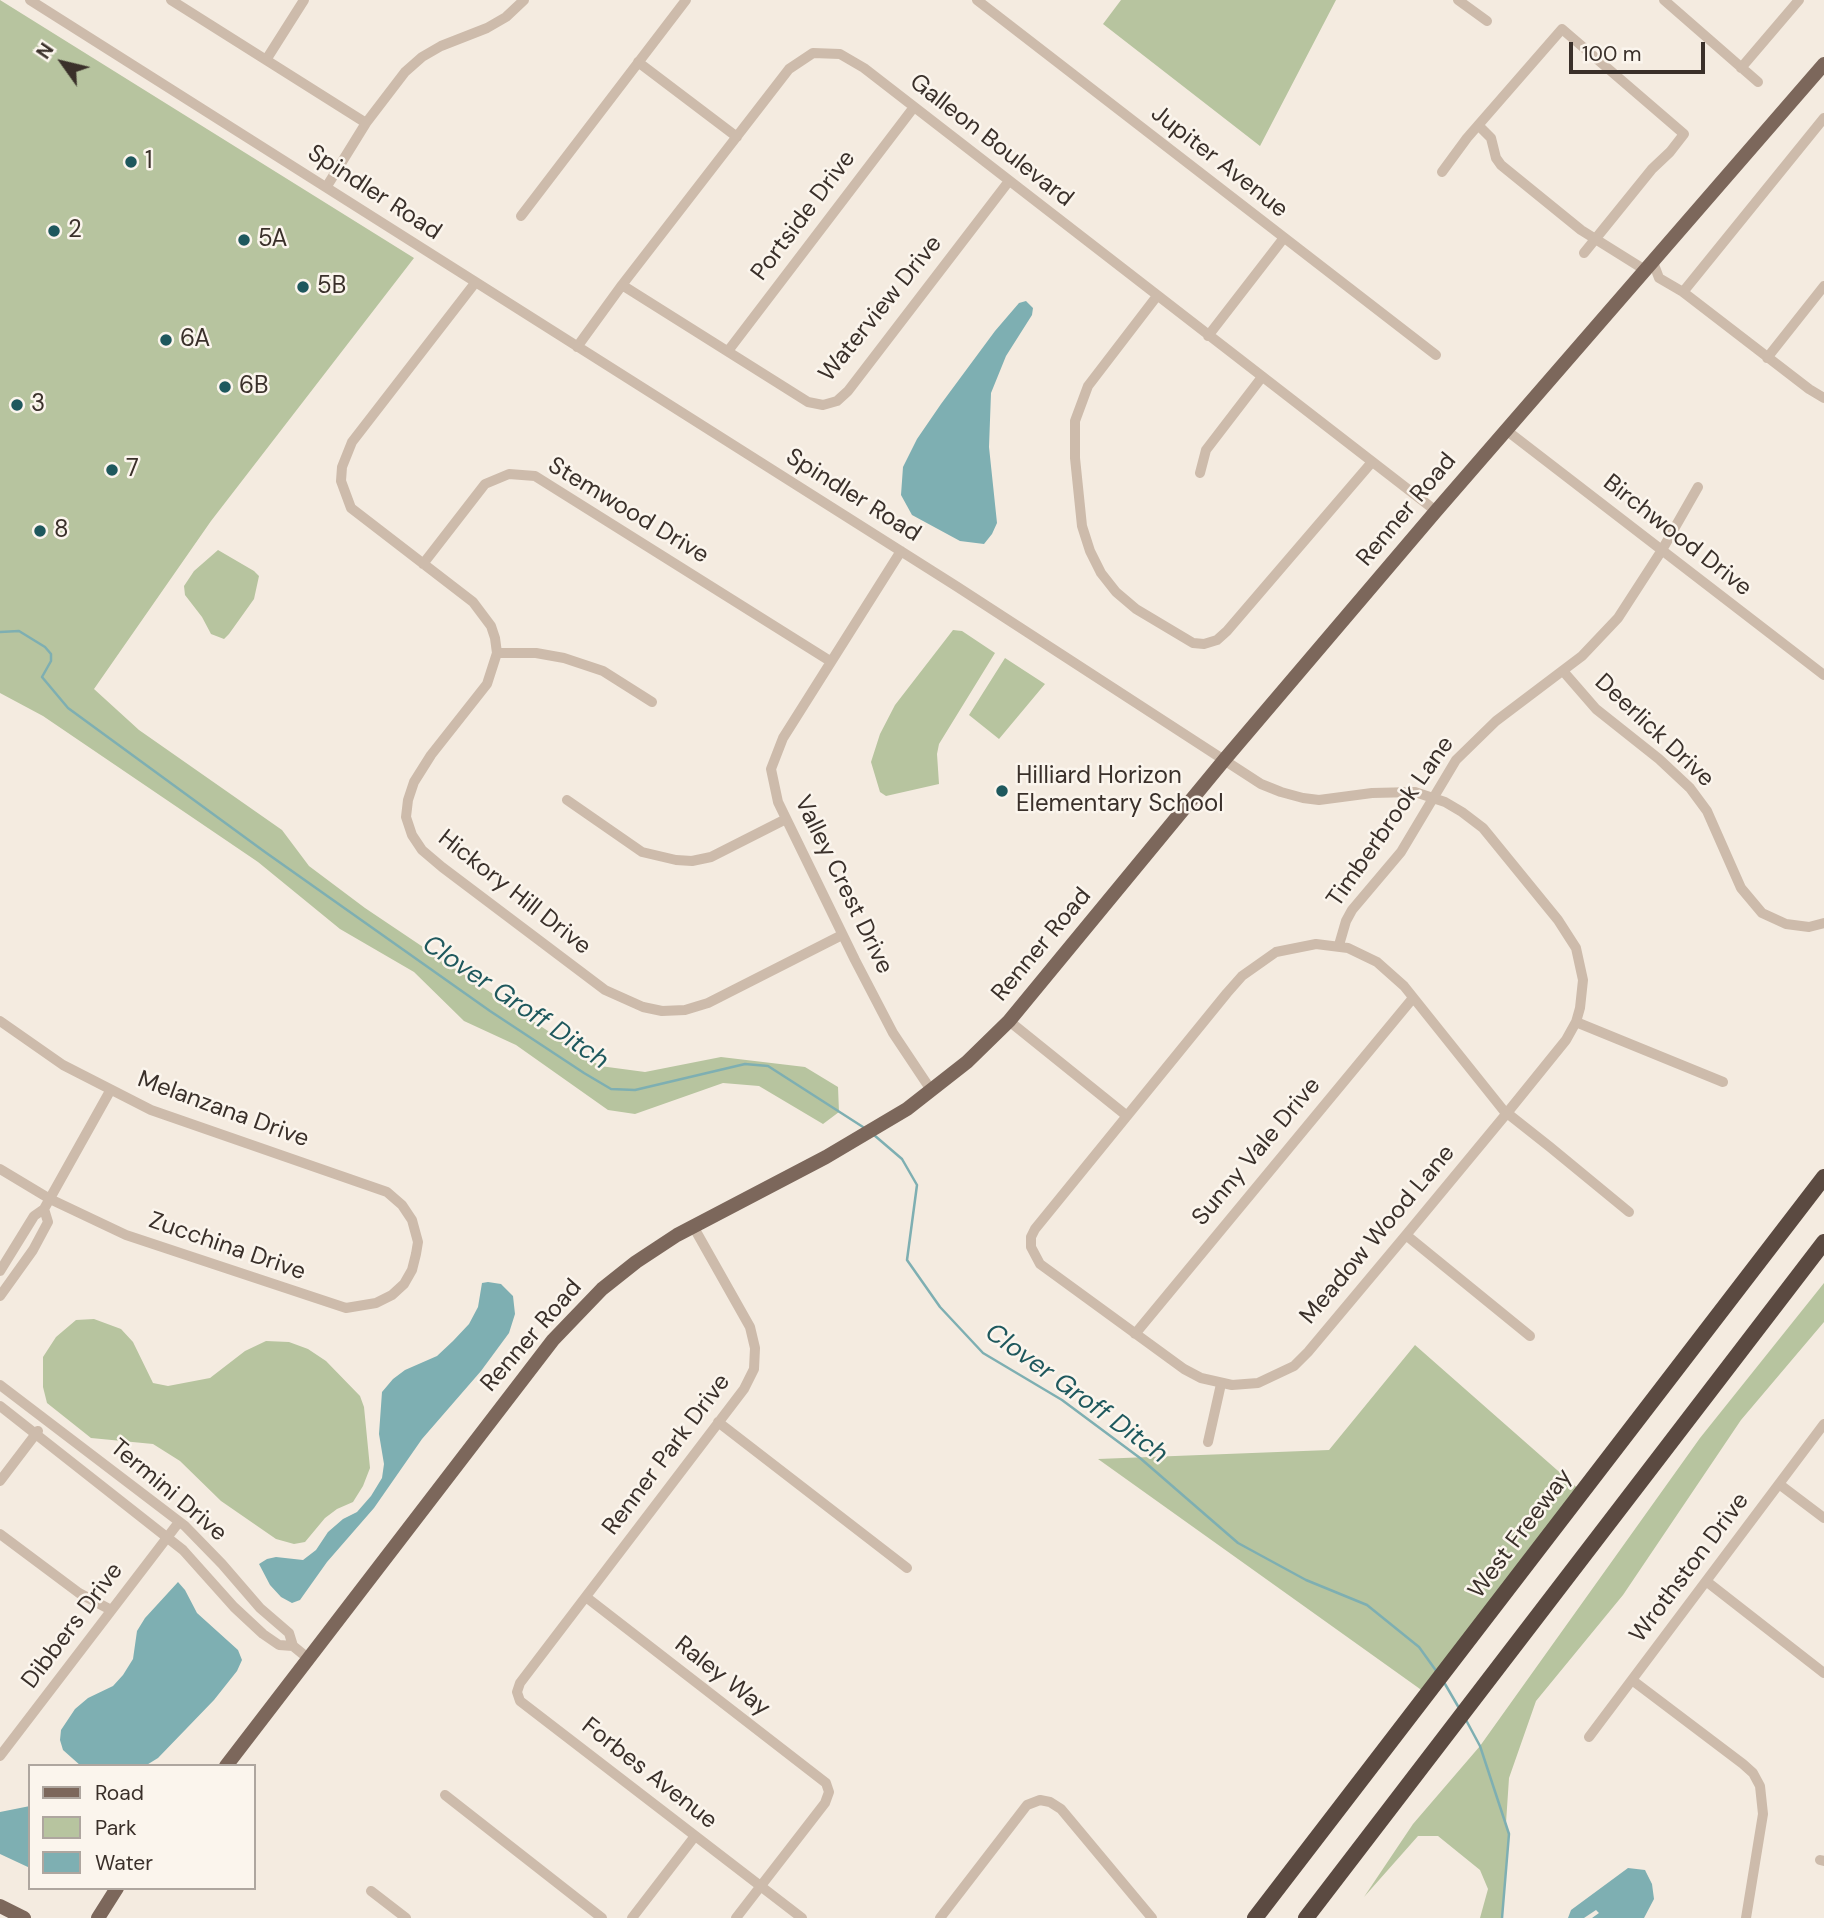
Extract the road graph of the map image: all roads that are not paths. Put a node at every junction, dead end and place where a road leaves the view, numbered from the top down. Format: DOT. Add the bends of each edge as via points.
graph roads {
  1 [pos="30,0"];
  2 [pos="171,0"];
  3 [pos="304,0"];
  4 [pos="524,0"];
  5 [pos="686,0"];
  6 [pos="977,0"];
  7 [pos="1664,0"];
  8 [pos="1800,0"];
  9 [pos="1464,2"];
  10 [pos="1487,21"];
  11 [pos="266,60"];
  12 [pos="638,62"];
  13 [pos="1824,64"];
  14 [pos="1741,68"];
  15 [pos="1758,82"];
  16 [pos="914,107"];
  17 [pos="1824,118"];
  18 [pos="366,124"];
  19 [pos="1479,126"];
  20 [pos="737,137"];
  21 [pos="1442,172"];
  22 [pos="1009,181"];
  23 [pos="327,186"];
  24 [pos="521,216"];
  25 [pos="1595,237"];
  26 [pos="1283,239"];
  27 [pos="1584,253"];
  28 [pos="1646,269"];
  29 [pos="1659,278"];
  30 [pos="475,283"];
  31 [pos="622,285"];
  32 [pos="1824,286"];
  33 [pos="1683,292"];
  34 [pos="1157,296"];
  35 [pos="1208,336"];
  36 [pos="578,347"];
  37 [pos="728,351"];
  38 [pos="1436,355"];
  39 [pos="1767,358"];
  40 [pos="1262,377"];
  41 [pos="1824,398"];
  42 [pos="1506,430"];
  43 [pos="1372,462"];
  44 [pos="1200,473"];
  45 [pos="1698,487"];
  46 [pos="1436,511"];
  47 [pos="1662,550"];
  48 [pos="901,551"];
  49 [pos="423,564"];
  50 [pos="497,653"];
  51 [pos="831,661"];
  52 [pos="1563,671"];
  53 [pos="1824,676"];
  54 [pos="652,702"];
  55 [pos="1226,759"];
  56 [pos="1433,797"];
  57 [pos="567,800"];
  58 [pos="786,819"];
  59 [pos="1824,923"];
  60 [pos="842,935"];
  61 [pos="1339,946"];
  62 [pos="1413,998"];
  63 [pos="0,1021"];
  64 [pos="1009,1021"];
  65 [pos="1576,1022"];
  66 [pos="1723,1082"];
  67 [pos="931,1090"];
  68 [pos="110,1091"];
  69 [pos="1507,1114"];
  70 [pos="1127,1116"];
  71 [pos="0,1169"];
  72 [pos="1824,1177"];
  73 [pos="47,1204"];
  74 [pos="1629,1212"];
  75 [pos="693,1226"];
  76 [pos="1406,1235"];
  77 [pos="418,1242"];
  78 [pos="1824,1242"];
  79 [pos="0,1271"];
  80 [pos="0,1296"];
  81 [pos="1135,1334"];
  82 [pos="1530,1336"];
  83 [pos="1221,1384"];
  84 [pos="0,1385"];
  85 [pos="0,1406"];
  86 [pos="47,1420"];
  87 [pos="718,1422"];
  88 [pos="1824,1424"];
  89 [pos="36,1434"];
  90 [pos="1208,1442"];
  91 [pos="0,1481"];
  92 [pos="1779,1484"];
  93 [pos="1824,1518"];
  94 [pos="179,1522"];
  95 [pos="0,1534"];
  96 [pos="167,1538"];
  97 [pos="906,1568"];
  98 [pos="1706,1581"];
  99 [pos="586,1597"];
  100 [pos="111,1610"];
  101 [pos="293,1646"];
  102 [pos="309,1659"];
  103 [pos="1824,1673"];
  104 [pos="1632,1680"];
  105 [pos="517,1692"];
  106 [pos="1589,1737"];
  107 [pos="0,1756"];
  108 [pos="228,1764"];
  109 [pos="444,1795"];
  110 [pos="695,1836"];
  111 [pos="760,1886"];
  112 [pos="116,1890"];
  113 [pos="371,1891"];
  114 [pos="0,1906"];
  115 [pos="24,1918"];
  116 [pos="98,1918"];
  117 [pos="406,1918"];
  118 [pos="601,1918"];
  119 [pos="632,1918"];
  120 [pos="736,1918"];
  121 [pos="802,1918"];
  122 [pos="940,1918"];
  123 [pos="1152,1918"];
  124 [pos="1255,1918"];
  125 [pos="1306,1918"];
  126 [pos="1746,1918"];
  1 -- 23 [label="street, Spindler Road"];
  2 -- 11 [label="street"];
  3 -- 11 [label="street"];
  4 -- 18 [label="street" via="506,17 422,57"];
  5 -- 12 [label="street"];
  6 -- 26 [label="street, Jupiter Avenue"];
  7 -- 14 [label="street"];
  8 -- 14 [label="street"];
  9 -- 10 [label="street"];
  11 -- 18 [label="street"];
  12 -- 20 [label="street"];
  12 -- 24 [label="street"];
  13 -- 28 [label="main road, Renner Road"];
  14 -- 15 [label="street"];
  16 -- 20 [label="street, Galleon Boulevard" via="852,60 840,54 813,54 789,69"];
  16 -- 22 [label="street, Galleon Boulevard"];
  16 -- 37 [label="street, Portside Drive"];
  17 -- 33 [label="street"];
  18 -- 23 [label="street"];
  19 -- 21 [label="street"];
  19 -- 25 [label="street" via="1491,138 1500,165"];
  19 -- 25 [label="street" via="1562,29 1684,134"];
  20 -- 31 [label="street, Galleon Boulevard"];
  22 -- 34 [label="street, Galleon Boulevard"];
  22 -- 37 [label="street, Waterview Drive" via="837,401 823,405 808,402"];
  23 -- 30 [label="street, Spindler Road"];
  25 -- 27 [label="street"];
  25 -- 28 [label="street"];
  26 -- 35 [label="street"];
  26 -- 38 [label="street, Jupiter Avenue"];
  28 -- 29 [label="street"];
  28 -- 29 [label="street"];
  28 -- 42 [label="main road, Renner Road"];
  29 -- 33 [label="street"];
  30 -- 36 [label="street, Spindler Road"];
  30 -- 49 [label="street" via="352,442 342,467 341,481 351,508"];
  31 -- 36 [label="street, Galleon Boulevard"];
  31 -- 37 [label="street, Waterview Drive"];
  32 -- 39 [label="street"];
  33 -- 39 [label="street"];
  34 -- 35 [label="street, Galleon Boulevard"];
  34 -- 43 [label="street" via="1087,386 1075,421 1082,526 1090,551 1101,573 1136,610 1182,639 1204,644 1217,640"];
  35 -- 40 [label="street, Galleon Boulevard"];
  36 -- 48 [label="street, Spindler Road"];
  39 -- 41 [label="street"];
  40 -- 43 [label="street, Galleon Boulevard"];
  40 -- 44 [label="street" via="1206,450"];
  42 -- 46 [label="main road, Renner Road"];
  42 -- 47 [label="street, Birchwood Drive"];
  43 -- 46 [label="street, Galleon Boulevard"];
  45 -- 47 [label="street, Timberbrook Lane"];
  46 -- 55 [label="main road, Renner Road"];
  47 -- 52 [label="street, Timberbrook Lane" via="1618,618"];
  47 -- 53 [label="street, Birchwood Drive"];
  48 -- 51 [label="street, Valley Crest Drive"];
  48 -- 55 [label="street, Spindler Road"];
  49 -- 50 [label="street" via="473,602 491,626"];
  49 -- 51 [label="street, Stemwood Drive" via="485,484 509,474 534,476"];
  50 -- 54 [label="street" via="564,658 603,671"];
  50 -- 60 [label="street, Hickory Hill Drive" via="487,684 431,755 408,800 406,817 412,835 442,867 605,990 662,1011 708,1003"];
  51 -- 58 [label="street, Valley Crest Drive" via="783,738 771,769"];
  52 -- 56 [label="street, Timberbrook Lane" via="1466,749"];
  52 -- 59 [label="street, Deerlick Drive" via="1596,709 1690,788 1707,811 1741,888 1762,913 1786,924 1809,927"];
  55 -- 56 [label="street, Spindler Road" via="1261,784 1303,798 1399,791"];
  55 -- 64 [label="main road, Renner Road"];
  56 -- 61 [label="street, Timberbrook Lane" via="1401,852 1352,910"];
  56 -- 65 [label="street, Spindler Road" via="1483,828 1559,920 1581,963 1583,994"];
  57 -- 58 [label="street" via="642,852 676,860 710,857"];
  58 -- 60 [label="street, Valley Crest Drive"];
  60 -- 67 [label="street, Valley Crest Drive" via="893,1033"];
  61 -- 62 [label="street" via="1377,962"];
  61 -- 70 [label="street, Timberbrook Lane" via="1296,947 1260,962 1235,985"];
  62 -- 69 [label="street"];
  62 -- 81 [label="street, Sunny Vale Drive"];
  63 -- 68 [label="street, Melanzana Drive"];
  64 -- 67 [label="main road, Renner Road"];
  64 -- 70 [label="street"];
  65 -- 66 [label="street"];
  65 -- 69 [label="street, Meadow Wood Lane"];
  67 -- 75 [label="main road, Renner Road" via="848,1144"];
  68 -- 73 [label="street"];
  68 -- 77 [label="street, Melanzana Drive" via="183,1122 387,1192 412,1220"];
  69 -- 74 [label="street"];
  69 -- 76 [label="street, Meadow Wood Lane"];
  70 -- 81 [label="street, Timberbrook Lane" via="1052,1205 1035,1229 1031,1247 1040,1264"];
  71 -- 73 [label="street, Zucchina Drive"];
  72 -- 124 [label="highway, West Freeway"];
  73 -- 77 [label="street, Zucchina Drive" via="346,1308 376,1303 404,1284"];
  73 -- 79 [label="street" via="34,1216"];
  73 -- 80 [label="street" via="48,1222"];
  75 -- 87 [label="street, Renner Park Drive" via="750,1327 755,1348 750,1379"];
  75 -- 102 [label="main road, Renner Road" via="619,1276 553,1340"];
  76 -- 82 [label="street"];
  76 -- 83 [label="street, Meadow Wood Lane" via="1294,1366 1258,1383"];
  78 -- 125 [label="highway"];
  81 -- 83 [label="street" via="1184,1369"];
  83 -- 90 [label="street"];
  84 -- 86 [label="street, Termini Drive"];
  85 -- 89 [label="street, Termini Drive"];
  86 -- 89 [label="street"];
  86 -- 94 [label="street, Termini Drive"];
  87 -- 97 [label="street"];
  87 -- 99 [label="street, Renner Park Drive"];
  88 -- 92 [label="street, Wrothston Drive"];
  89 -- 91 [label="street"];
  89 -- 96 [label="street, Termini Drive"];
  92 -- 93 [label="street"];
  92 -- 98 [label="street, Wrothston Drive"];
  94 -- 96 [label="street, Dibbers Drive"];
  94 -- 101 [label="street, Termini Drive" via="289,1633"];
  95 -- 100 [label="street" via="79,1593"];
  96 -- 100 [label="street, Dibbers Drive"];
  96 -- 101 [label="street, Termini Drive" via="263,1634 279,1645"];
  98 -- 103 [label="street"];
  98 -- 104 [label="street, Wrothston Drive"];
  99 -- 105 [label="street, Renner Park Drive"];
  99 -- 111 [label="street, Raley Way" via="826,1783 825,1804"];
  100 -- 107 [label="street, Dibbers Drive"];
  101 -- 102 [label="street, Termini Drive"];
  102 -- 108 [label="main road, Renner Road"];
  104 -- 106 [label="street, Wrothston Drive"];
  104 -- 126 [label="street" via="1743,1764 1760,1786 1763,1814"];
  105 -- 110 [label="street, Forbes Avenue" via="520,1701"];
  109 -- 118 [label="street"];
  110 -- 111 [label="street, Forbes Avenue"];
  110 -- 119 [label="street"];
  111 -- 120 [label="street"];
  111 -- 121 [label="street, Forbes Avenue"];
  112 -- 116 [label="main road"];
  113 -- 117 [label="street"];
  114 -- 115 [label="main road"];
  122 -- 123 [label="street" via="1027,1805 1040,1800 1061,1809"];
}
